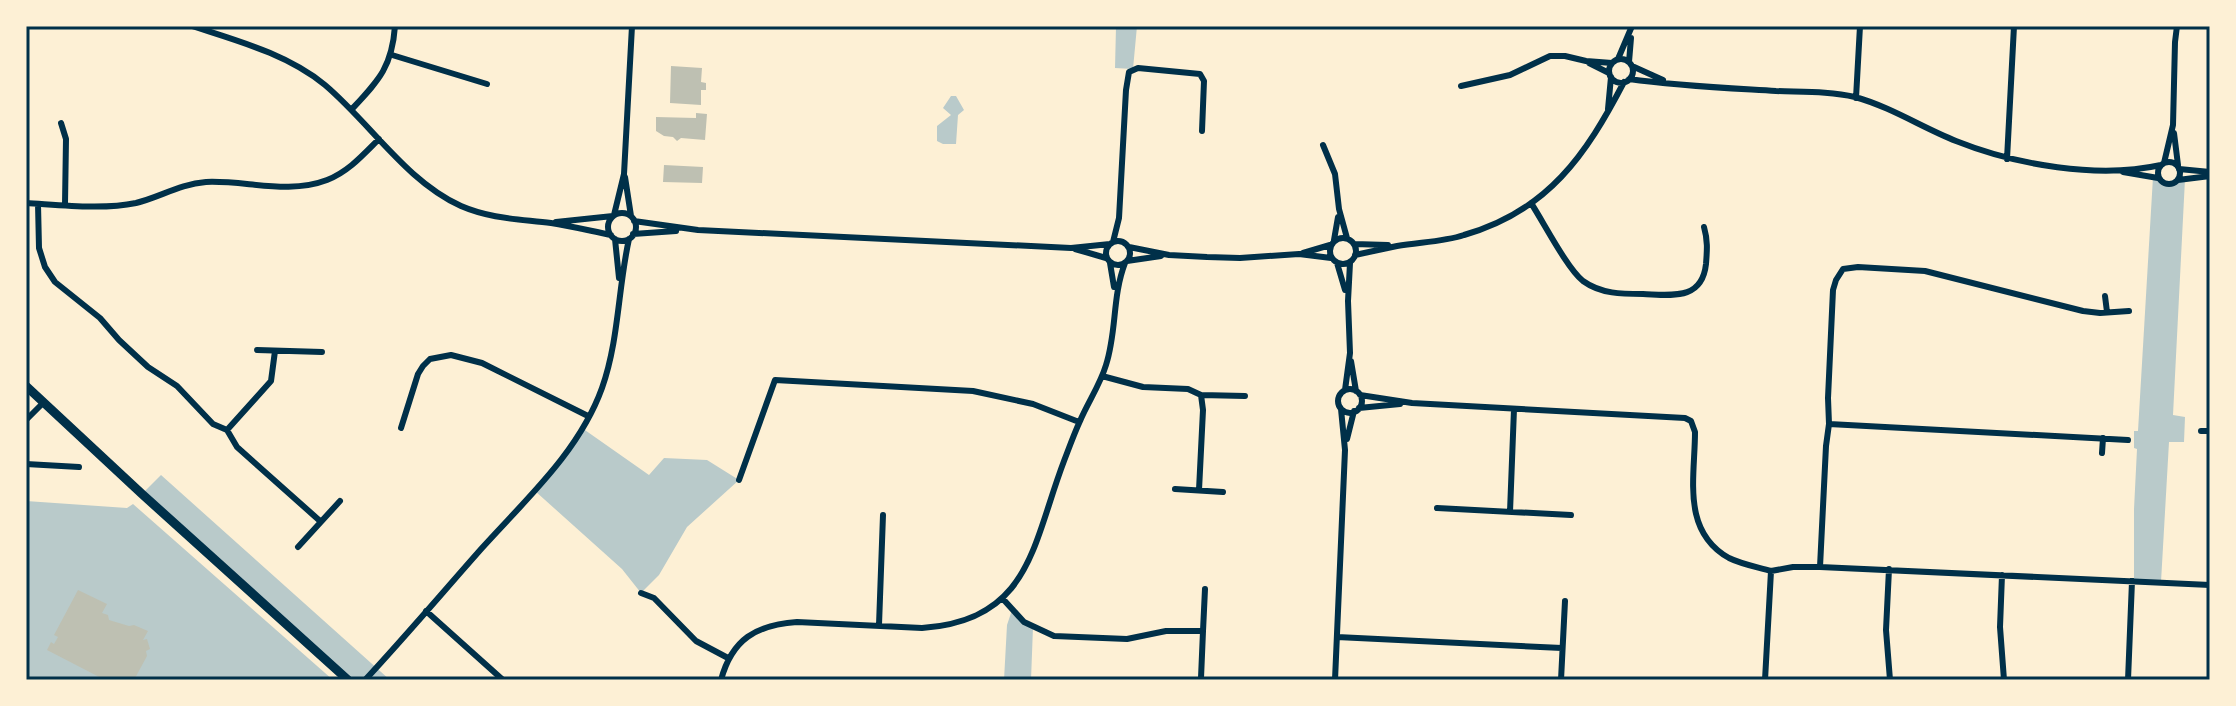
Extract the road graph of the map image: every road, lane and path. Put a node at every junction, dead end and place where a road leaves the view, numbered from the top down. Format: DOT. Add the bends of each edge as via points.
graph roads {
  1 [pos="192,26"];
  2 [pos="395,26"];
  3 [pos="632,26"];
  4 [pos="1860,26"];
  5 [pos="2014,26"];
  6 [pos="2177,26"];
  7 [pos="1631,28"];
  8 [pos="392,55"];
  9 [pos="1586,61"];
  10 [pos="1615,61"];
  11 [pos="1630,64"];
  12 [pos="1610,75"];
  13 [pos="1627,80"];
  14 [pos="487,84"];
  15 [pos="1674,84"];
  16 [pos="1461,86"];
  17 [pos="1856,98"];
  18 [pos="352,109"];
  19 [pos="1607,112"];
  20 [pos="61,123"];
  21 [pos="2173,125"];
  22 [pos="1202,131"];
  23 [pos="379,139"];
  24 [pos="1323,145"];
  25 [pos="2007,159"];
  26 [pos="2163,164"];
  27 [pos="2178,167"];
  28 [pos="2108,170"];
  29 [pos="624,174"];
  30 [pos="2210,174"];
  31 [pos="2158,178"];
  32 [pos="2178,180"];
  33 [pos="26,203"];
  34 [pos="1531,203"];
  35 [pos="38,204"];
  36 [pos="65,204"];
  37 [pos="1339,209"];
  38 [pos="614,216"];
  39 [pos="632,218"];
  40 [pos="1119,218"];
  41 [pos="549,223"];
  42 [pos="1704,227"];
  43 [pos="687,230"];
  44 [pos="631,236"];
  45 [pos="613,237"];
  46 [pos="1347,238"];
  47 [pos="1111,243"];
  48 [pos="1332,243"];
  49 [pos="1126,244"];
  50 [pos="1354,244"];
  51 [pos="1399,245"];
  52 [pos="1071,248"];
  53 [pos="1299,254"];
  54 [pos="1169,255"];
  55 [pos="1355,255"];
  56 [pos="1334,260"];
  57 [pos="1109,261"];
  58 [pos="1126,262"];
  59 [pos="1350,263"];
  60 [pos="620,289"];
  61 [pos="1115,295"];
  62 [pos="2105,296"];
  63 [pos="1348,301"];
  64 [pos="2129,311"];
  65 [pos="2107,312"];
  66 [pos="257,350"];
  67 [pos="275,351"];
  68 [pos="322,352"];
  69 [pos="1350,353"];
  70 [pos="1102,376"];
  71 [pos="26,386"];
  72 [pos="1345,390"];
  73 [pos="1358,393"];
  74 [pos="1201,395"];
  75 [pos="1245,396"];
  76 [pos="44,402"];
  77 [pos="1412,403"];
  78 [pos="1341,409"];
  79 [pos="1514,409"];
  80 [pos="1357,410"];
  81 [pos="588,416"];
  82 [pos="26,420"];
  83 [pos="1079,422"];
  84 [pos="1829,424"];
  85 [pos="401,428"];
  86 [pos="227,430"];
  87 [pos="2201,431"];
  88 [pos="2210,431"];
  89 [pos="2103,438"];
  90 [pos="2128,440"];
  91 [pos="1345,450"];
  92 [pos="2102,453"];
  93 [pos="26,464"];
  94 [pos="79,467"];
  95 [pos="739,480"];
  96 [pos="1175,489"];
  97 [pos="1199,490"];
  98 [pos="1223,492"];
  99 [pos="340,501"];
  100 [pos="1437,508"];
  101 [pos="1510,512"];
  102 [pos="883,515"];
  103 [pos="1571,515"];
  104 [pos="320,521"];
  105 [pos="298,547"];
  106 [pos="1820,567"];
  107 [pos="1889,569"];
  108 [pos="1771,571"];
  109 [pos="2002,575"];
  110 [pos="2132,581"];
  111 [pos="2210,585"];
  112 [pos="1205,589"];
  113 [pos="641,593"];
  114 [pos="1003,599"];
  115 [pos="1565,601"];
  116 [pos="426,611"];
  117 [pos="879,625"];
  118 [pos="1203,631"];
  119 [pos="1337,637"];
  120 [pos="1562,648"];
  121 [pos="728,658"];
  122 [pos="1201,678"];
  123 [pos="348,680"];
  124 [pos="365,680"];
  125 [pos="503,680"];
  126 [pos="721,680"];
  127 [pos="1335,680"];
  128 [pos="1561,680"];
  129 [pos="1765,680"];
  130 [pos="1890,680"];
  131 [pos="2004,680"];
  132 [pos="2128,680"];
  1 -- 18 [label="street" via="285,59"];
  2 -- 8 [label="street"];
  3 -- 29 [label="street"];
  4 -- 17 [label="street"];
  5 -- 25 [label="street"];
  6 -- 21 [label="street"];
  7 -- 10 [label="street"];
  7 -- 11 [label="street"];
  8 -- 14 [label="street"];
  8 -- 18 [label="street"];
  9 -- 10 [label="street"];
  9 -- 12 [label="street"];
  9 -- 16 [label="street" via="1550,56 1510,75"];
  10 -- 11 [label="street"];
  10 -- 12 [label="street"];
  11 -- 13 [label="street"];
  11 -- 15 [label="street"];
  12 -- 13 [label="street" via="1617,82"];
  12 -- 19 [label="street"];
  13 -- 15 [label="street"];
  13 -- 19 [label="street"];
  15 -- 17 [label="street"];
  17 -- 25 [label="street"];
  18 -- 23 [label="street"];
  19 -- 34 [label="street" via="1573,165"];
  20 -- 36 [label="street" via="66,139"];
  21 -- 26 [label="street"];
  21 -- 27 [label="street"];
  22 -- 40 [label="street" via="1200,74 1138,68 1129,72"];
  23 -- 36 [label="street" via="347,170 324,182 204,182 126,205"];
  23 -- 41 [label="street" via="427,185 460,206 500,218"];
  24 -- 37 [label="street" via="1335,174"];
  25 -- 28 [label="street"];
  26 -- 27 [label="street"];
  26 -- 28 [label="street"];
  26 -- 31 [label="street"];
  27 -- 30 [label="street"];
  27 -- 32 [label="street"];
  28 -- 31 [label="street"];
  29 -- 38 [label="street"];
  29 -- 39 [label="street"];
  30 -- 32 [label="street"];
  31 -- 32 [label="street" via="2168,185"];
  33 -- 35 [label="street"];
  34 -- 42 [label="street" via="1582,279 1619,294 1684,294 1697,287 1705,276"];
  34 -- 51 [label="street" via="1463,236"];
  35 -- 36 [label="street"];
  35 -- 86 [label="street" via="39,248 55,282 148,367 177,386 213,424"];
  37 -- 46 [label="street"];
  37 -- 48 [label="street"];
  38 -- 39 [label="street"];
  38 -- 41 [label="street"];
  38 -- 45 [label="street" via="608,223"];
  39 -- 43 [label="street"];
  39 -- 44 [label="street"];
  40 -- 47 [label="street"];
  40 -- 49 [label="street"];
  41 -- 45 [label="street"];
  43 -- 44 [label="street"];
  43 -- 52 [label="street"];
  44 -- 45 [label="street" via="622,241"];
  44 -- 60 [label="street"];
  45 -- 60 [label="street"];
  46 -- 48 [label="street"];
  46 -- 50 [label="street"];
  47 -- 49 [label="street"];
  47 -- 52 [label="street"];
  47 -- 57 [label="street" via="1105,252"];
  48 -- 53 [label="street"];
  48 -- 56 [label="street"];
  49 -- 54 [label="street"];
  49 -- 58 [label="street"];
  50 -- 51 [label="street"];
  50 -- 55 [label="street"];
  51 -- 55 [label="street"];
  52 -- 57 [label="street"];
  53 -- 54 [label="street"];
  53 -- 56 [label="street"];
  54 -- 58 [label="street"];
  55 -- 59 [label="street"];
  56 -- 59 [label="street"];
  56 -- 63 [label="street"];
  57 -- 58 [label="street"];
  57 -- 61 [label="street"];
  58 -- 61 [label="street"];
  59 -- 63 [label="street"];
  60 -- 81 [label="street" via="612,356"];
  61 -- 70 [label="street" via="1112,343"];
  62 -- 65 [label="street"];
  63 -- 69 [label="street"];
  64 -- 65 [label="street"];
  65 -- 84 [label="street" via="2060,306 1925,271 1847,267 1833,290"];
  66 -- 67 [label="street"];
  67 -- 68 [label="street"];
  67 -- 86 [label="street" via="271,381"];
  69 -- 72 [label="street"];
  69 -- 73 [label="street"];
  70 -- 74 [label="street"];
  70 -- 83 [label="street"];
  71 -- 76 [label="main road"];
  72 -- 73 [label="street"];
  72 -- 78 [label="street" via="1338,399"];
  73 -- 77 [label="street"];
  73 -- 80 [label="street"];
  74 -- 75 [label="street"];
  74 -- 97 [label="street"];
  76 -- 82 [label="street"];
  76 -- 123 [label="main road"];
  77 -- 79 [label="street"];
  77 -- 80 [label="street"];
  78 -- 80 [label="street"];
  78 -- 91 [label="street"];
  79 -- 101 [label="street"];
  79 -- 108 [label="street" via="1688,419 1695,432 1693,503 1700,527 1726,556"];
  80 -- 91 [label="street"];
  81 -- 85 [label="street" via="482,363 451,355 423,366"];
  81 -- 116 [label="street" via="555,467"];
  83 -- 95 [label="street" via="1033,404 973,391 775,380"];
  83 -- 114 [label="street" via="1030,561"];
  84 -- 89 [label="street"];
  84 -- 106 [label="street"];
  86 -- 104 [label="street" via="237,447"];
  87 -- 88 [label="street"];
  89 -- 90 [label="street"];
  89 -- 92 [label="street"];
  91 -- 119 [label="street"];
  93 -- 94 [label="street"];
  96 -- 97 [label="street"];
  97 -- 98 [label="street"];
  99 -- 104 [label="street"];
  100 -- 101 [label="street"];
  101 -- 103 [label="street"];
  102 -- 117 [label="street"];
  104 -- 105 [label="street"];
  106 -- 107 [label="street"];
  106 -- 108 [label="street"];
  107 -- 109 [label="street"];
  107 -- 130 [label="street"];
  108 -- 129 [label="street"];
  109 -- 110 [label="street"];
  109 -- 131 [label="street"];
  110 -- 111 [label="street"];
  110 -- 132 [label="street"];
  112 -- 118 [label="street"];
  113 -- 121 [label="street" via="654,598 696,641"];
  114 -- 117 [label="street" via="980,615 952,624"];
  114 -- 118 [label="street" via="1024,622 1054,636 1127,639 1173,630"];
  115 -- 120 [label="street"];
  116 -- 124 [label="street"];
  116 -- 125 [label="street"];
  117 -- 121 [label="street" via="776,623 748,636"];
  118 -- 122 [label="street"];
  119 -- 120 [label="street"];
  119 -- 127 [label="street"];
  120 -- 128 [label="street"];
  121 -- 126 [label="street"];
}
